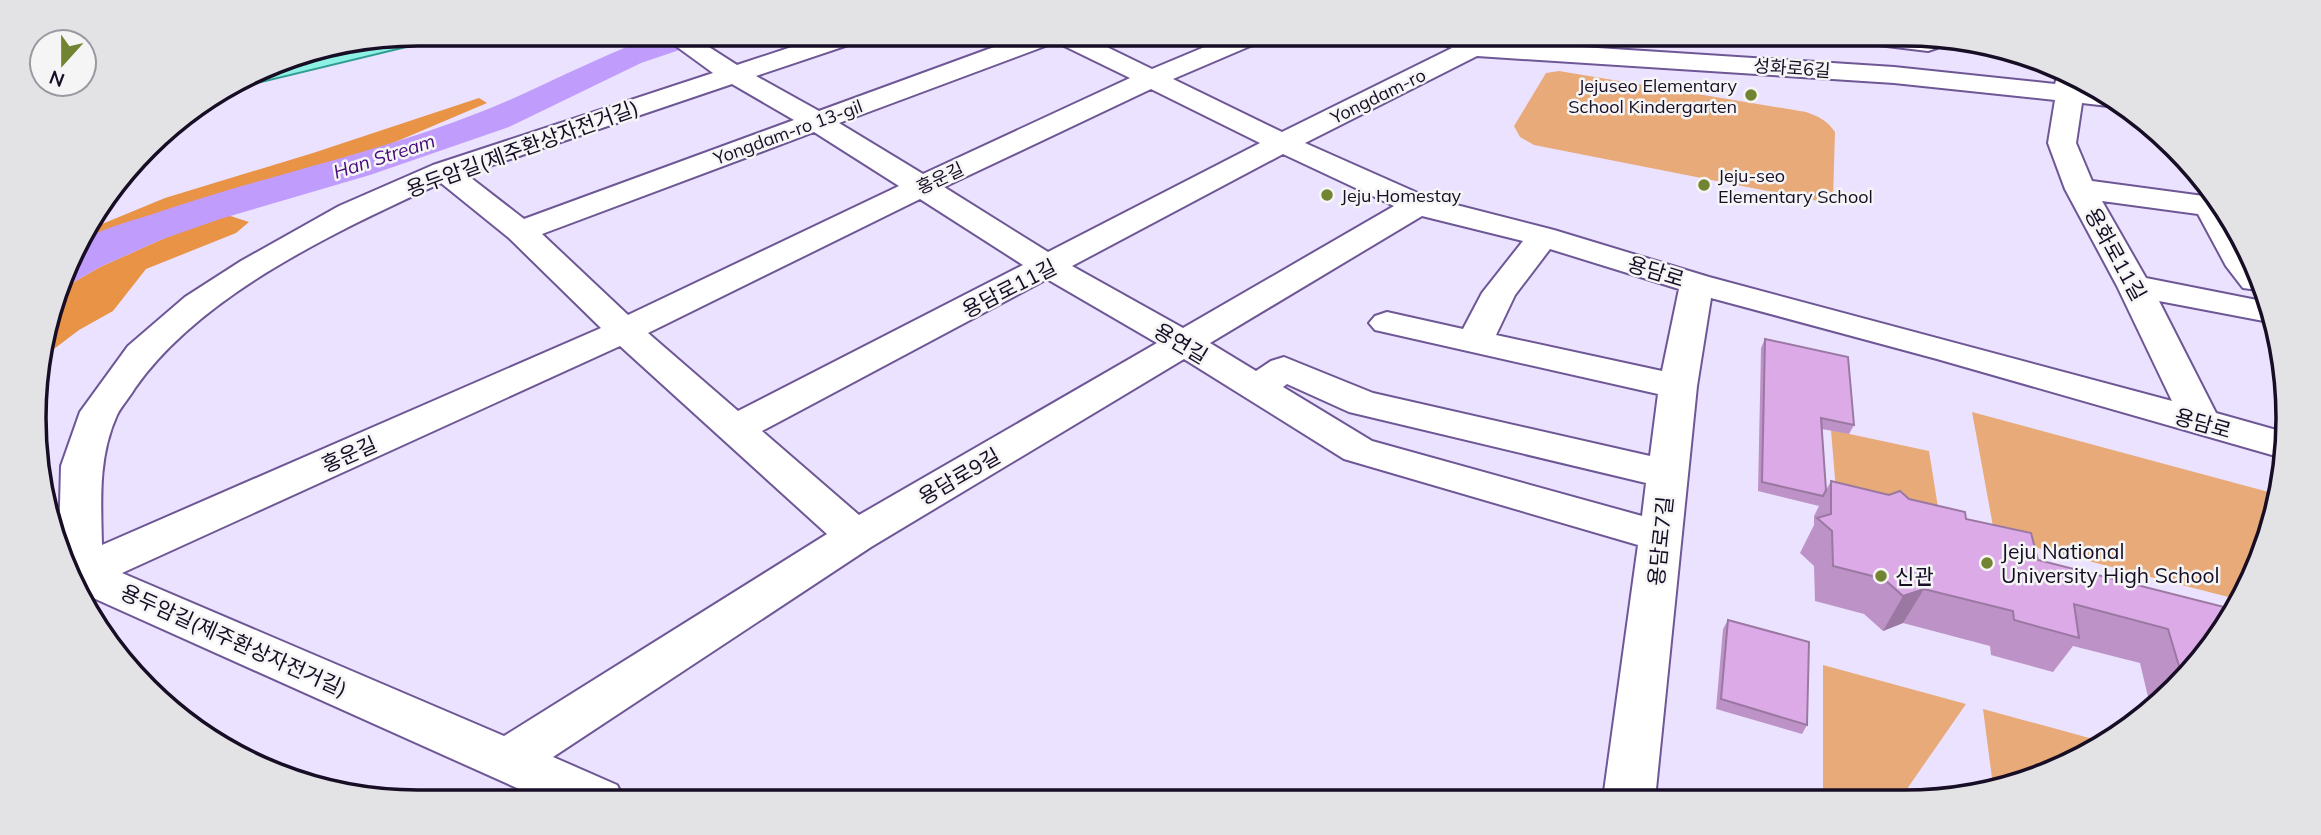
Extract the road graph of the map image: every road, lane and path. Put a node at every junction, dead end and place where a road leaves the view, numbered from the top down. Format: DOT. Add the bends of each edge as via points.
graph roads {
  1 [pos="689,46"];
  2 [pos="820,46"];
  3 [pos="1022,46"];
  4 [pos="1083,46"];
  5 [pos="1229,46"];
  6 [pos="1470,46"];
  7 [pos="1479,46"];
  8 [pos="1888,46"];
  9 [pos="1927,46"];
  10 [pos="1475,48"];
  11 [pos="733,74"];
  12 [pos="1894,75"];
  13 [pos="1930,78"];
  14 [pos="1150,79"];
  15 [pos="2069,86"];
  16 [pos="818,122"];
  17 [pos="1282,143"];
  18 [pos="444,171"];
  19 [pos="922,186"];
  20 [pos="2080,189"];
  21 [pos="1418,205"];
  22 [pos="2209,205"];
  23 [pos="520,231"];
  24 [pos="1543,237"];
  25 [pos="1050,267"];
  26 [pos="1697,284"];
  27 [pos="2134,286"];
  28 [pos="2260,311"];
  29 [pos="1387,323"];
  30 [pos="624,331"];
  31 [pos="1474,343"];
  32 [pos="1185,344"];
  33 [pos="1678,386"];
  34 [pos="1256,388"];
  35 [pos="2202,423"];
  36 [pos="735,429"];
  37 [pos="2275,443"];
  38 [pos="1667,474"];
  39 [pos="856,536"];
  40 [pos="1662,537"];
  41 [pos="77,567"];
  42 [pos="80,573"];
  43 [pos="81,576"];
  44 [pos="508,760"];
  45 [pos="575,790"];
  46 [pos="1630,790"];
  1 -- 11 [label="street, 용연길"];
  2 -- 11 [label="street, 용두암길(제주환상자전거길)"];
  3 -- 16 [label="street, Yongdam-ro 13-gil"];
  4 -- 14 [label="street, 용담로"];
  5 -- 14 [label="street, 홍운길"];
  6 -- 10 [label="street"];
  7 -- 10 [label="street, Yongdam-ro"];
  8 -- 12 [label="street"];
  9 -- 13 [label="street"];
  10 -- 12 [label="street, 성화로6길"];
  10 -- 17 [label="street, Yongdam-ro"];
  11 -- 16 [label="street, 용연길"];
  11 -- 18 [label="street, 용두암길(제주환상자전거길)"];
  12 -- 13 [label="street, 성화로6길"];
  13 -- 15 [label="street, 성화로6길"];
  14 -- 17 [label="street, 용담로"];
  14 -- 19 [label="street, 홍운길"];
  15 -- 20 [label="street, 용화로11길" via="2062,143"];
  16 -- 19 [label="street, 용연길"];
  16 -- 23 [label="street, Yongdam-ro 13-gil"];
  17 -- 21 [label="street, 용담로"];
  17 -- 25 [label="street, 용담로11길"];
  18 -- 23 [label="street"];
  18 -- 41 [label="street, 용두암길(제주환상자전거길)" via="350,213 253,268 197,304 141,354 99,411 81,466"];
  19 -- 25 [label="street, 용연길"];
  19 -- 30 [label="street, 홍운길"];
  20 -- 22 [label="street"];
  20 -- 27 [label="street, 용화로11길"];
  21 -- 24 [label="street, 용담로"];
  21 -- 32 [label="street, 용담로9길"];
  23 -- 30 [label="street"];
  24 -- 26 [label="street, 용담로"];
  24 -- 31 [label="street" via="1499,293"];
  25 -- 32 [label="street, 용연길"];
  25 -- 36 [label="street, 용담로11길"];
  26 -- 33 [label="street, 용담로7길"];
  26 -- 35 [label="street, 용담로"];
  27 -- 28 [label="street"];
  27 -- 35 [label="street, 용화로11길"];
  29 -- 31 [label="street"];
  30 -- 36 [label="street"];
  30 -- 42 [label="street, 홍운길"];
  31 -- 33 [label="street"];
  32 -- 34 [label="street, 용연길"];
  32 -- 39 [label="street, 용담로9길"];
  33 -- 38 [label="street, 용담로7길"];
  34 -- 38 [label="street" via="1284,369 1362,403"];
  34 -- 40 [label="street, 용연길" via="1358,450"];
  35 -- 37 [label="street, 용담로"];
  36 -- 39 [label="street"];
  38 -- 40 [label="street, 용담로7길"];
  39 -- 44 [label="street, 용담로9길"];
  40 -- 46 [label="street, 용담로7길"];
  43 -- 44 [label="street, 용두암길(제주환상자전거길)"];
  44 -- 45 [label="street, 용두암길(제주환상자전거길)"];
}
